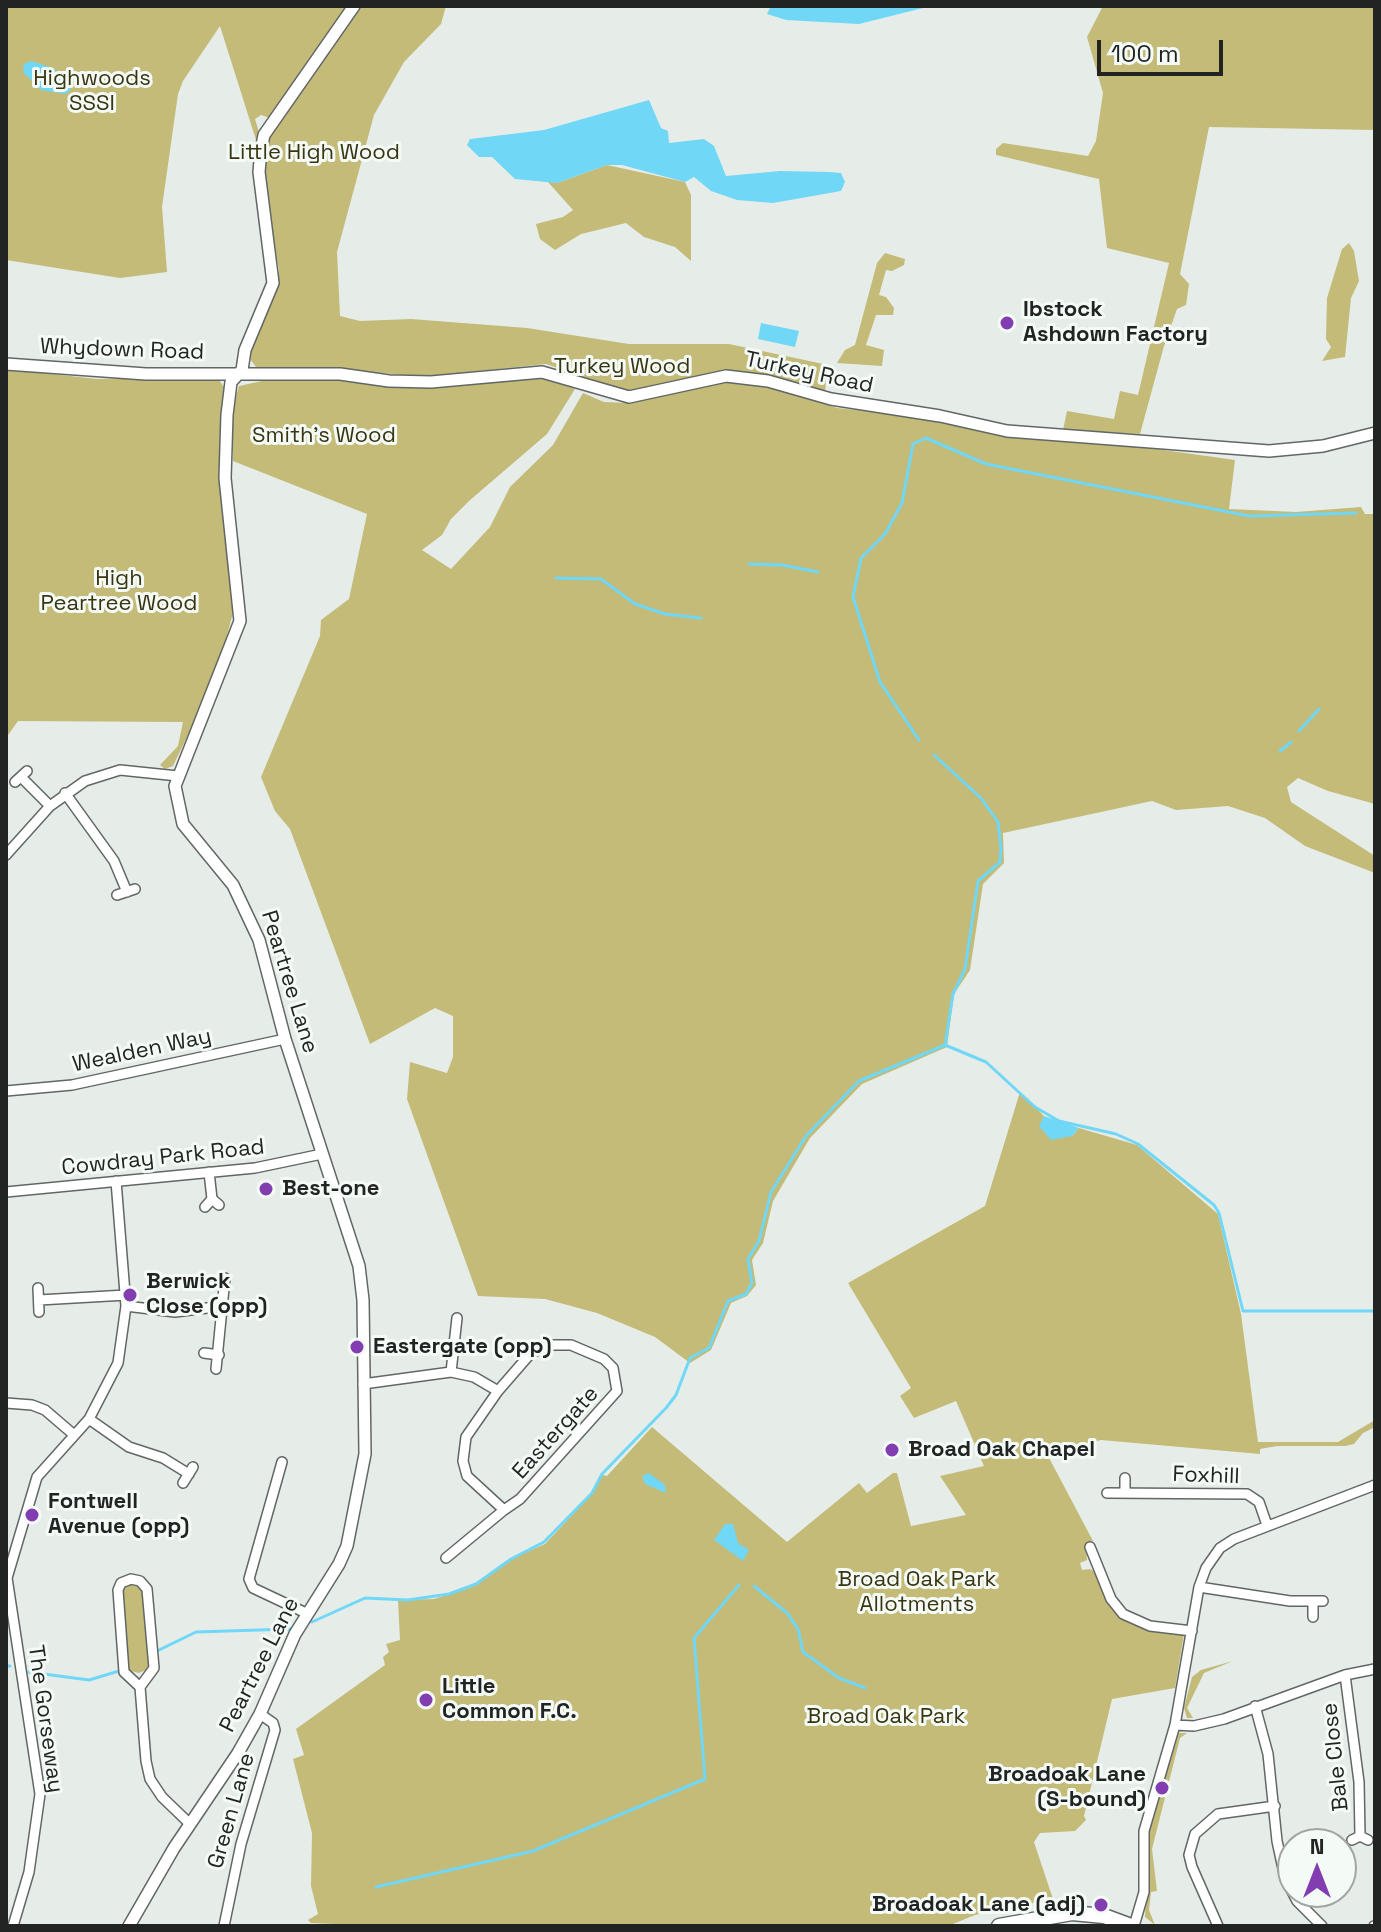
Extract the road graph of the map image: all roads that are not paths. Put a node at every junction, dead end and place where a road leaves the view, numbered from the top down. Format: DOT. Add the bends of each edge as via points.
graph roads {
  1 [pos="354,6"];
  2 [pos="6,364"];
  3 [pos="237,375"];
  4 [pos="1375,433"];
  5 [pos="21,776"];
  6 [pos="178,776"];
  7 [pos="65,793"];
  8 [pos="50,806"];
  9 [pos="6,855"];
  10 [pos="126,892"];
  11 [pos="285,1039"];
  12 [pos="6,1091"];
  13 [pos="322,1154"];
  14 [pos="209,1172"];
  15 [pos="116,1181"];
  16 [pos="6,1192"];
  17 [pos="212,1204"];
  18 [pos="225,1278"];
  19 [pos="38,1288"];
  20 [pos="39,1300"];
  21 [pos="126,1301"];
  22 [pos="223,1306"];
  23 [pos="39,1312"];
  24 [pos="457,1315"];
  25 [pos="204,1353"];
  26 [pos="219,1355"];
  27 [pos="216,1369"];
  28 [pos="451,1372"];
  29 [pos="363,1384"];
  30 [pos="498,1391"];
  31 [pos="6,1403"];
  32 [pos="89,1419"];
  33 [pos="73,1434"];
  34 [pos="282,1462"];
  35 [pos="188,1474"];
  36 [pos="1125,1478"];
  37 [pos="1375,1485"];
  38 [pos="1107,1493"];
  39 [pos="1125,1493"];
  40 [pos="504,1510"];
  41 [pos="1267,1525"];
  42 [pos="1090,1547"];
  43 [pos="446,1558"];
  44 [pos="1096,1561"];
  45 [pos="1082,1566"];
  46 [pos="1199,1587"];
  47 [pos="306,1613"];
  48 [pos="1313,1617"];
  49 [pos="1192,1631"];
  50 [pos="1375,1669"];
  51 [pos="1345,1675"];
  52 [pos="140,1687"];
  53 [pos="1255,1706"];
  54 [pos="260,1714"];
  55 [pos="1175,1725"];
  56 [pos="1275,1806"];
  57 [pos="190,1824"];
  58 [pos="1360,1839"];
  59 [pos="13,1926"];
  60 [pos="129,1926"];
  61 [pos="224,1926"];
  62 [pos="999,1926"];
  63 [pos="1133,1926"];
  64 [pos="1218,1926"];
  65 [pos="1322,1926"];
  1 -- 3 [label="street, Peartree Lane" via="264,135 259,172 273,283"];
  2 -- 3 [label="street, Whydown Road"];
  3 -- 4 [label="street, Turkey Road" via="340,374 431,382 542,372 629,397 726,376 1007,431 1269,451 1323,446"];
  3 -- 6 [label="street, Peartree Lane" via="231,382 225,478 240,621"];
  5 -- 8 [label="street"];
  6 -- 7 [label="street" via="120,770"];
  6 -- 11 [label="street, Peartree Lane" via="176,800 183,824 242,900 259,940"];
  7 -- 8 [label="street"];
  7 -- 10 [label="street" via="114,861"];
  8 -- 9 [label="street"];
  11 -- 12 [label="street, Wealden Way" via="61,1087"];
  11 -- 13 [label="street, Peartree Lane"];
  13 -- 14 [label="street, Cowdray Park Road" via="286,1164"];
  13 -- 29 [label="street, Peartree Lane" via="359,1266"];
  14 -- 15 [label="street, Cowdray Park Road"];
  14 -- 17 [label="street"];
  15 -- 16 [label="street, Cowdray Park Road"];
  15 -- 21 [label="street, The Gorseway"];
  18 -- 22 [label="street"];
  19 -- 20 [label="street"];
  20 -- 21 [label="street"];
  20 -- 23 [label="street"];
  21 -- 22 [label="street" via="175,1312"];
  21 -- 32 [label="street, The Gorseway" via="118,1363"];
  22 -- 26 [label="street"];
  24 -- 28 [label="street"];
  25 -- 26 [label="street"];
  26 -- 27 [label="street"];
  28 -- 29 [label="street"];
  28 -- 30 [label="street"];
  29 -- 47 [label="street, Peartree Lane" via="365,1454 347,1546"];
  30 -- 40 [label="street, Eastergate" via="466,1437 463,1461 467,1476"];
  30 -- 40 [label="street, Eastergate" via="531,1353 550,1345 571,1345 604,1359 617,1379 610,1401"];
  31 -- 33 [label="street" via="45,1410"];
  32 -- 33 [label="street, The Gorseway"];
  32 -- 35 [label="street" via="129,1447 163,1458"];
  33 -- 59 [label="street, The Gorseway" via="37,1477 10,1556 7,1592 40,1794 29,1872"];
  34 -- 47 [label="street" via="249,1579 253,1588"];
  36 -- 39 [label="street"];
  37 -- 41 [label="street"];
  38 -- 39 [label="street, Foxhill"];
  39 -- 41 [label="street, Foxhill" via="1247,1494 1259,1502"];
  40 -- 43 [label="street, Eastergate" via="449,1546"];
  41 -- 46 [label="street" via="1220,1548"];
  42 -- 44 [label="street"];
  44 -- 45 [label="street"];
  44 -- 49 [label="street" via="1123,1614 1150,1626"];
  46 -- 48 [label="street" via="1318,1602"];
  46 -- 49 [label="street"];
  47 -- 54 [label="street, Peartree Lane"];
  49 -- 55 [label="street"];
  50 -- 51 [label="street"];
  51 -- 53 [label="street"];
  51 -- 58 [label="street, Bale Close" via="1359,1782"];
  52 -- 52 [label="street" via="154,1668 147,1589 131,1579 118,1590 124,1672"];
  52 -- 57 [label="street" via="150,1779"];
  53 -- 55 [label="street" via="1194,1726"];
  53 -- 56 [label="street"];
  54 -- 57 [label="street, Peartree Lane"];
  54 -- 61 [label="street, Green Lane" via="275,1730 237,1859"];
  55 -- 63 [label="street" via="1144,1831 1144,1892"];
  56 -- 64 [label="street" via="1218,1814 1195,1834 1189,1855 1192,1867"];
  56 -- 65 [label="street" via="1285,1878 1297,1901"];
  57 -- 60 [label="street, Peartree Lane"];
  62 -- 63 [label="highway" via="1072,1913"];
}
